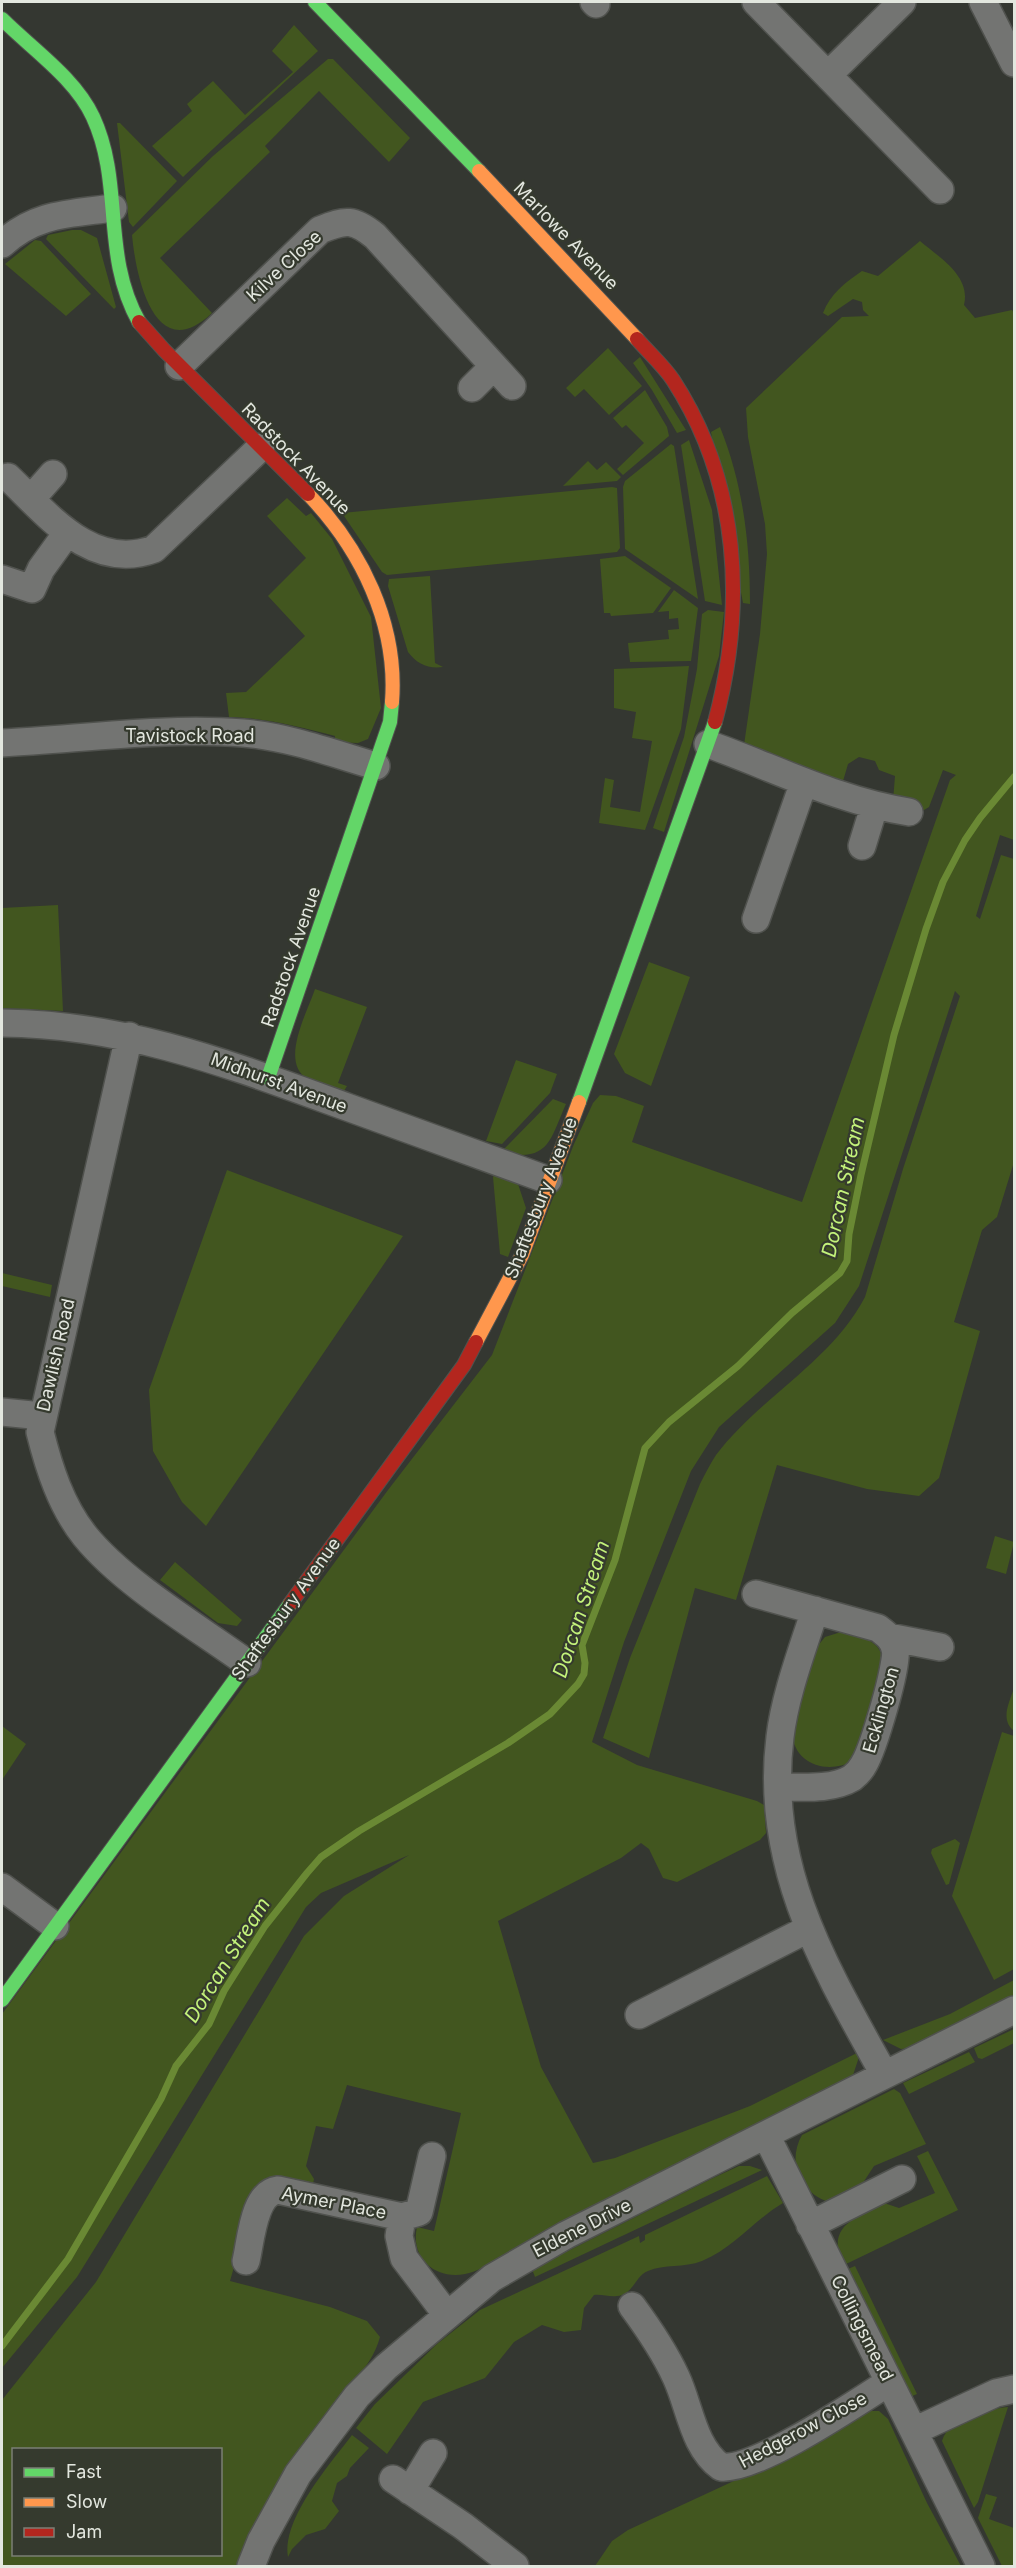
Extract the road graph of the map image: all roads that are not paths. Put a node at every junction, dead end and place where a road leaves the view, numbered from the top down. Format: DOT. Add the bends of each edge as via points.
graph roads {
  1 [pos="756,2"];
  2 [pos="902,2"];
  3 [pos="983,2"];
  4 [pos="323,4"];
  5 [pos="2,19"];
  6 [pos="1014,63"];
  7 [pos="829,74"];
  8 [pos="940,190"];
  9 [pos="113,208"];
  10 [pos="2,244"];
  11 [pos="179,366"];
  12 [pos="472,388"];
  13 [pos="261,447"];
  14 [pos="52,474"];
  15 [pos="8,477"];
  16 [pos="31,499"];
  17 [pos="67,533"];
  18 [pos="729,534"];
  19 [pos="2,579"];
  20 [pos="2,743"];
  21 [pos="708,744"];
  22 [pos="376,766"];
  23 [pos="804,782"];
  24 [pos="874,807"];
  25 [pos="909,812"];
  26 [pos="862,846"];
  27 [pos="756,919"];
  28 [pos="2,1023"];
  29 [pos="129,1036"];
  30 [pos="268,1078"];
  31 [pos="548,1180"];
  32 [pos="2,1412"];
  33 [pos="42,1416"];
  34 [pos="756,1594"];
  35 [pos="815,1610"];
  36 [pos="889,1636"];
  37 [pos="940,1647"];
  38 [pos="247,1663"];
  39 [pos="779,1787"];
  40 [pos="2,1887"];
  41 [pos="55,1926"];
  42 [pos="808,1929"];
  43 [pos="2,2000"];
  44 [pos="1014,2010"];
  45 [pos="639,2014"];
  46 [pos="884,2074"];
  47 [pos="766,2135"];
  48 [pos="432,2156"];
  49 [pos="902,2179"];
  50 [pos="402,2217"];
  51 [pos="810,2225"];
  52 [pos="246,2261"];
  53 [pos="632,2306"];
  54 [pos="447,2314"];
  55 [pos="889,2382"];
  56 [pos="1014,2389"];
  57 [pos="914,2431"];
  58 [pos="433,2453"];
  59 [pos="256,2564"];
  60 [pos="515,2566"];
  61 [pos="981,2566"];
  1 -- 7 [label="street"];
  2 -- 7 [label="street"];
  3 -- 6 [label="street"];
  4 -- 18 [label="street, Marlowe Avenue" via="672,380 709,455"];
  5 -- 9 [label="street, Radstock Avenue" via="91,114 103,143"];
  7 -- 8 [label="street"];
  9 -- 10 [label="street" via="42,218"];
  9 -- 11 [label="street, Radstock Avenue" via="119,267 129,303 138,320"];
  11 -- 12 [label="street, Kilve Close" via="320,230 338,222 358,223 375,236 503,376"];
  11 -- 13 [label="street, Radstock Avenue"];
  13 -- 17 [label="street" via="154,549 114,555"];
  13 -- 22 [label="street, Radstock Avenue" via="323,508 356,553 370,582 391,646 395,687 390,722"];
  14 -- 16 [label="street"];
  15 -- 16 [label="street"];
  16 -- 17 [label="street"];
  17 -- 19 [label="street" via="32,589"];
  18 -- 21 [label="street, Shaftesbury Avenue" via="735,621 727,675"];
  20 -- 22 [label="street, Tavistock Road" via="149,733 242,733 302,743"];
  21 -- 23 [label="street"];
  21 -- 31 [label="street, Shaftesbury Avenue"];
  22 -- 30 [label="street, Radstock Avenue"];
  23 -- 24 [label="street"];
  23 -- 27 [label="street"];
  24 -- 25 [label="street"];
  24 -- 26 [label="street"];
  28 -- 29 [label="street, Midhurst Avenue" via="42,1024"];
  29 -- 30 [label="street, Midhurst Avenue" via="170,1045"];
  29 -- 33 [label="street, Dawlish Road"];
  30 -- 31 [label="street, Midhurst Avenue"];
  31 -- 38 [label="street, Shaftesbury Avenue" via="522,1255 464,1365"];
  32 -- 33 [label="street"];
  33 -- 38 [label="street, Dawlish Road" via="40,1432 54,1478 85,1535 121,1572"];
  34 -- 35 [label="street"];
  35 -- 36 [label="street" via="878,1628"];
  35 -- 39 [label="street" via="780,1736"];
  36 -- 37 [label="street"];
  36 -- 39 [label="street, Ecklington" via="896,1658 861,1771 841,1783"];
  38 -- 41 [label="street, Shaftesbury Avenue"];
  39 -- 42 [label="street" via="786,1858"];
  40 -- 41 [label="street"];
  41 -- 43 [label="street, Shaftesbury Avenue"];
  42 -- 45 [label="street"];
  42 -- 46 [label="street"];
  44 -- 46 [label="street, Eldene Drive"];
  46 -- 47 [label="street, Eldene Drive"];
  47 -- 51 [label="street, Collingsmead"];
  47 -- 54 [label="street, Eldene Drive" via="521,2259"];
  48 -- 50 [label="street, Aymer Place" via="419,2212"];
  49 -- 51 [label="street"];
  50 -- 52 [label="street, Aymer Place" via="269,2191 262,2197"];
  50 -- 54 [label="street, Aymer Place" via="399,2235 404,2258"];
  51 -- 55 [label="street, Collingsmead"];
  53 -- 55 [label="street, Hedgerow Close" via="663,2351 707,2454 721,2467 736,2467 766,2454"];
  54 -- 59 [label="street, Eldene Drive" via="386,2367 345,2412 298,2474 278,2509"];
  55 -- 57 [label="street, Collingsmead"];
  56 -- 57 [label="street" via="996,2393"];
  57 -- 61 [label="street, Collingsmead"];
  58 -- 60 [label="street" via="401,2485"];
}
